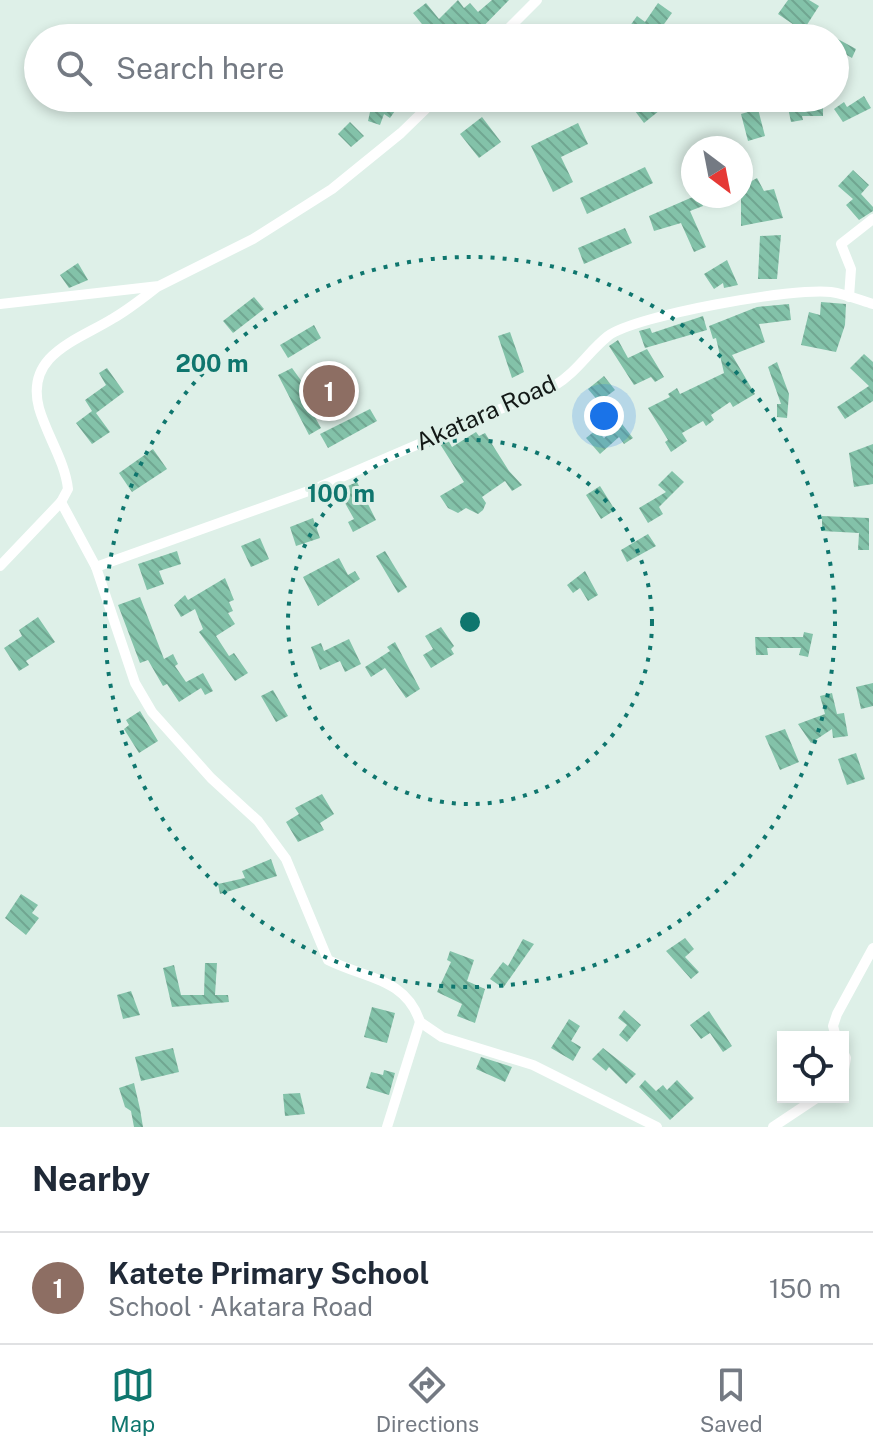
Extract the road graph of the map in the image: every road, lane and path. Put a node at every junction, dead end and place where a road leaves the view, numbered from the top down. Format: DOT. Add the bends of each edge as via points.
graph roads {
  1 [pos="537,0"];
  2 [pos="513,24"];
  3 [pos="423,112"];
  4 [pos="873,219"];
  5 [pos="159,286"];
  6 [pos="849,297"];
  7 [pos="0,304"];
  8 [pos="873,304"];
  9 [pos="61,502"];
  10 [pos="0,566"];
  11 [pos="96,567"];
  12 [pos="873,948"];
  13 [pos="420,1022"];
  14 [pos="834,1031"];
  15 [pos="809,1103"];
  16 [pos="387,1127"];
  17 [pos="657,1127"];
  18 [pos="773,1127"];
  1 -- 2 [label="street"];
  3 -- 5 [label="street" via="332,189 253,239"];
  4 -- 6 [label="street" via="841,244 851,269"];
  5 -- 7 [label="street"];
  5 -- 9 [label="street" via="114,319 64,344 45,360 36,379 39,407 67,478"];
  6 -- 8 [label="street, Akatara Road"];
  6 -- 11 [label="street, Akatara Road" via="830,291 781,296 633,323 608,337 554,386 314,489"];
  9 -- 10 [label="street"];
  9 -- 11 [label="street"];
  11 -- 13 [label="street" via="135,683 152,712 258,821 286,859 328,960 398,988 413,1002"];
  12 -- 14 [label="street" via="837,1014"];
  13 -- 16 [label="street"];
  13 -- 17 [label="street" via="442,1037 533,1065"];
  15 -- 18 [label="street"];
}
